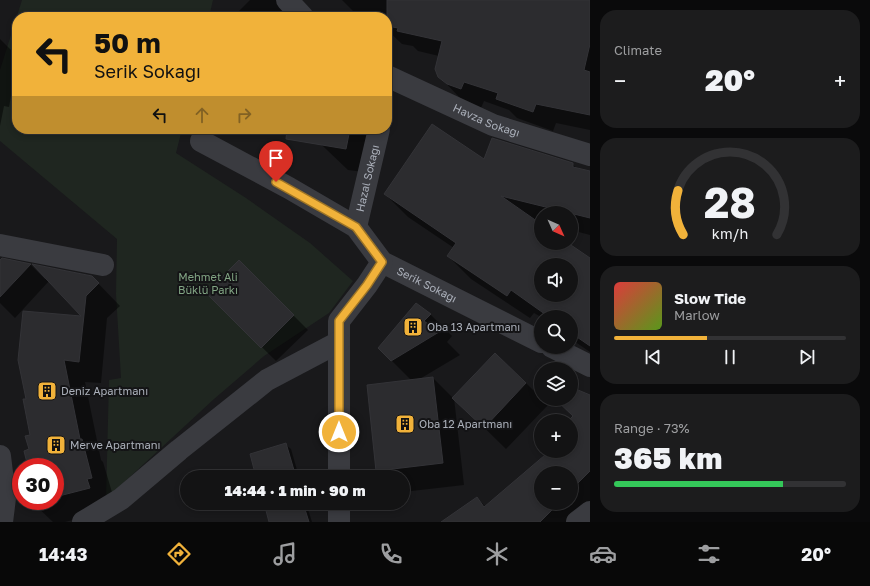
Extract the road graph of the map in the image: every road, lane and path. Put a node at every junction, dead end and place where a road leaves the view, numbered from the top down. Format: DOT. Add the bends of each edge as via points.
graph roads {
  1 [pos="287,0"];
  2 [pos="298,12"];
  3 [pos="392,85"];
  4 [pos="378,134"];
  5 [pos="201,141"];
  6 [pos="590,155"];
  7 [pos="356,227"];
  8 [pos="0,245"];
  9 [pos="382,262"];
  10 [pos="104,265"];
  11 [pos="534,338"];
  12 [pos="339,342"];
  13 [pos="566,354"];
  14 [pos="590,366"];
  15 [pos="0,456"];
  16 [pos="339,470"];
  17 [pos="339,510"];
  18 [pos="590,512"];
  19 [pos="2,522"];
  20 [pos="83,522"];
  21 [pos="339,522"];
  22 [pos="577,522"];
  1 -- 2 [label="street"];
  3 -- 6 [label="street, Havza Sokağı" via="493,125"];
  4 -- 7 [label="street, Hazal Sokağı"];
  5 -- 7 [label="street, Serik Sokağı"];
  7 -- 9 [label="street, Serik Sokağı"];
  8 -- 10 [label="street"];
  9 -- 11 [label="street, Serik Sokağı"];
  9 -- 12 [label="street" via="339,321"];
  12 -- 16 [label="street"];
  12 -- 20 [label="street" via="267,380 121,499"];
  13 -- 14 [label="street"];
  15 -- 19 [label="street" via="5,498"];
  17 -- 21 [label="street"];
  18 -- 22 [label="street"];
}
